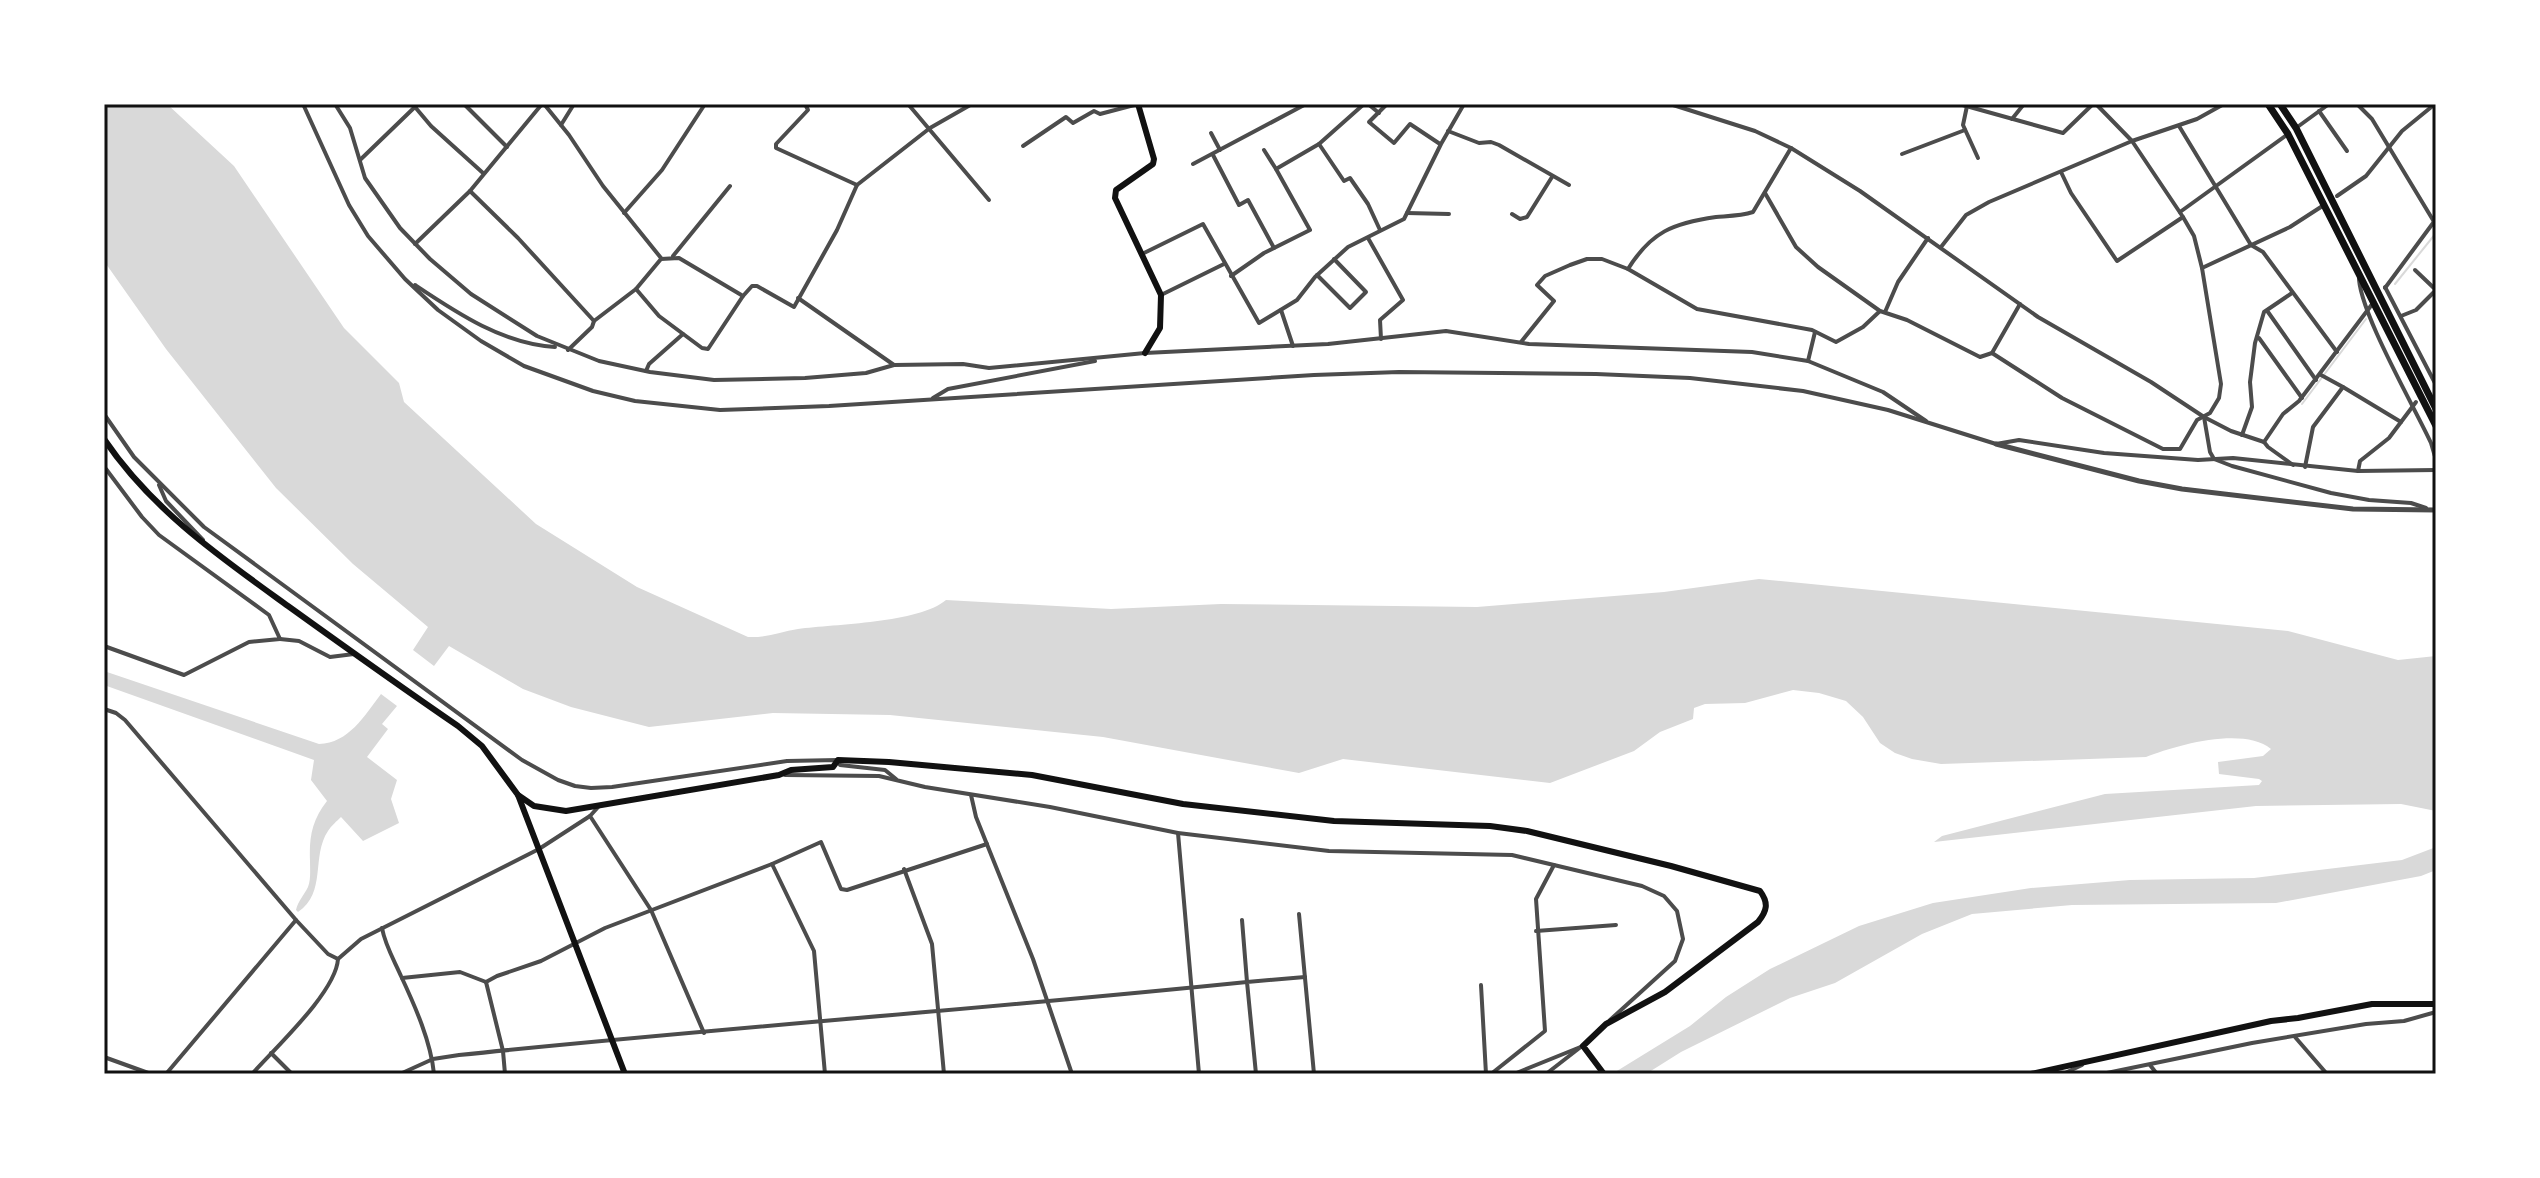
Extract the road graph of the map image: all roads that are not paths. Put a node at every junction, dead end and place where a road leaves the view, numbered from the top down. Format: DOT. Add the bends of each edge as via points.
graph roads {
  1 [pos="303,104"];
  2 [pos="338,104"];
  3 [pos="464,104"];
  4 [pos="543,104"];
  5 [pos="574,104"];
  6 [pos="705,104"];
  7 [pos="805,104"];
  8 [pos="908,104"];
  9 [pos="972,104"];
  10 [pos="1138,104"];
  11 [pos="1306,104"];
  12 [pos="1366,104"];
  13 [pos="1387,104"];
  14 [pos="1464,104"];
  15 [pos="1670,104"];
  16 [pos="1694,104"];
  17 [pos="1959,104"];
  18 [pos="2024,104"];
  19 [pos="2094,104"];
  20 [pos="2224,104"];
  21 [pos="2268,104"];
  22 [pos="2280,104"];
  23 [pos="2329,104"];
  24 [pos="2357,104"];
  25 [pos="2435,104"];
  26 [pos="417,105"];
  27 [pos="1967,106"];
  28 [pos="1693,111"];
  29 [pos="2319,111"];
  30 [pos="1379,113"];
  31 [pos="2012,119"];
  32 [pos="561,125"];
  33 [pos="2179,126"];
  34 [pos="930,128"];
  35 [pos="2296,128"];
  36 [pos="1965,130"];
  37 [pos="1448,131"];
  38 [pos="1211,133"];
  39 [pos="2288,134"];
  40 [pos="2132,141"];
  41 [pos="1319,144"];
  42 [pos="1441,144"];
  43 [pos="1023,146"];
  44 [pos="2389,146"];
  45 [pos="507,147"];
  46 [pos="1791,148"];
  47 [pos="1220,150"];
  48 [pos="1264,150"];
  49 [pos="2347,151"];
  50 [pos="1212,154"];
  51 [pos="1902,154"];
  52 [pos="1978,158"];
  53 [pos="360,160"];
  54 [pos="1193,164"];
  55 [pos="1276,169"];
  56 [pos="2061,172"];
  57 [pos="483,173"];
  58 [pos="1552,177"];
  59 [pos="857,185"];
  60 [pos="1569,185"];
  61 [pos="730,186"];
  62 [pos="2215,187"];
  63 [pos="470,191"];
  64 [pos="1765,193"];
  65 [pos="2337,196"];
  66 [pos="989,200"];
  67 [pos="2324,205"];
  68 [pos="624,213"];
  69 [pos="1407,213"];
  70 [pos="1449,214"];
  71 [pos="1512,214"];
  72 [pos="2182,214"];
  73 [pos="2435,222"];
  74 [pos="1380,230"];
  75 [pos="1367,237"];
  76 [pos="1928,238"];
  77 [pos="415,244"];
  78 [pos="2251,245"];
  79 [pos="1941,247"];
  80 [pos="1274,248"];
  81 [pos="1142,254"];
  82 [pos="673,256"];
  83 [pos="661,259"];
  84 [pos="1334,259"];
  85 [pos="1224,264"];
  86 [pos="2202,268"];
  87 [pos="1628,269"];
  88 [pos="2415,270"];
  89 [pos="1317,275"];
  90 [pos="2359,275"];
  91 [pos="1231,276"];
  92 [pos="405,279"];
  93 [pos="2385,287"];
  94 [pos="636,289"];
  95 [pos="2436,290"];
  96 [pos="2292,293"];
  97 [pos="1161,295"];
  98 [pos="2379,295"];
  99 [pos="743,296"];
  100 [pos="798,298"];
  101 [pos="2373,303"];
  102 [pos="2020,304"];
  103 [pos="1281,310"];
  104 [pos="2367,311"];
  105 [pos="2382,311"];
  106 [pos="1882,312"];
  107 [pos="2268,312"];
  108 [pos="2401,316"];
  109 [pos="594,321"];
  110 [pos="1815,332"];
  111 [pos="683,334"];
  112 [pos="2258,337"];
  113 [pos="1381,339"];
  114 [pos="1520,343"];
  115 [pos="1293,346"];
  116 [pos="562,347"];
  117 [pos="568,350"];
  118 [pos="2337,352"];
  119 [pos="1145,353"];
  120 [pos="1992,353"];
  121 [pos="1109,358"];
  122 [pos="1808,361"];
  123 [pos="894,365"];
  124 [pos="646,371"];
  125 [pos="2323,376"];
  126 [pos="2316,380"];
  127 [pos="2435,384"];
  128 [pos="2343,387"];
  129 [pos="2302,398"];
  130 [pos="931,399"];
  131 [pos="2415,404"];
  132 [pos="2436,409"];
  133 [pos="104,414"];
  134 [pos="2204,417"];
  135 [pos="2401,422"];
  136 [pos="1929,424"];
  137 [pos="2436,426"];
  138 [pos="2242,435"];
  139 [pos="104,439"];
  140 [pos="2264,442"];
  141 [pos="1996,444"];
  142 [pos="2214,459"];
  143 [pos="2436,460"];
  144 [pos="2294,466"];
  145 [pos="2305,467"];
  146 [pos="105,468"];
  147 [pos="2436,470"];
  148 [pos="2358,471"];
  149 [pos="104,482"];
  150 [pos="158,483"];
  151 [pos="2433,509"];
  152 [pos="206,548"];
  153 [pos="280,639"];
  154 [pos="104,646"];
  155 [pos="354,654"];
  156 [pos="104,709"];
  157 [pos="838,760"];
  158 [pos="779,775"];
  159 [pos="898,780"];
  160 [pos="518,795"];
  161 [pos="971,795"];
  162 [pos="600,805"];
  163 [pos="590,816"];
  164 [pos="1178,833"];
  165 [pos="987,844"];
  166 [pos="539,849"];
  167 [pos="772,864"];
  168 [pos="1554,865"];
  169 [pos="904,869"];
  170 [pos="651,910"];
  171 [pos="1299,914"];
  172 [pos="296,920"];
  173 [pos="1242,920"];
  174 [pos="1616,925"];
  175 [pos="382,928"];
  176 [pos="1536,931"];
  177 [pos="574,944"];
  178 [pos="338,959"];
  179 [pos="1305,977"];
  180 [pos="402,978"];
  181 [pos="486,982"];
  182 [pos="1247,982"];
  183 [pos="1481,985"];
  184 [pos="1191,987"];
  185 [pos="1047,1002"];
  186 [pos="2436,1004"];
  187 [pos="939,1010"];
  188 [pos="2436,1012"];
  189 [pos="820,1022"];
  190 [pos="1606,1024"];
  191 [pos="704,1033"];
  192 [pos="2295,1037"];
  193 [pos="612,1040"];
  194 [pos="1583,1046"];
  195 [pos="503,1051"];
  196 [pos="271,1053"];
  197 [pos="104,1057"];
  198 [pos="433,1059"];
  199 [pos="2089,1060"];
  200 [pos="2150,1065"];
  201 [pos="151,1074"];
  202 [pos="166,1074"];
  203 [pos="252,1074"];
  204 [pos="292,1074"];
  205 [pos="400,1074"];
  206 [pos="434,1074"];
  207 [pos="505,1074"];
  208 [pos="625,1074"];
  209 [pos="825,1074"];
  210 [pos="944,1074"];
  211 [pos="1072,1074"];
  212 [pos="1199,1074"];
  213 [pos="1256,1074"];
  214 [pos="1314,1074"];
  215 [pos="1489,1074"];
  216 [pos="1514,1074"];
  217 [pos="1546,1074"];
  218 [pos="1604,1074"];
  219 [pos="2031,1074"];
  220 [pos="2063,1074"];
  221 [pos="2102,1074"];
  222 [pos="2157,1074"];
  223 [pos="2327,1074"];
  1 -- 92 [label="street" via="349,205"];
  2 -- 53 [label="street"];
  3 -- 45 [label="street"];
  4 -- 32 [label="street"];
  4 -- 45 [label="street"];
  5 -- 32 [label="street"];
  6 -- 68 [label="street" via="662,170"];
  7 -- 59 [label="street" via="808,110 776,148"];
  8 -- 34 [label="street"];
  9 -- 34 [label="street"];
  10 -- 43 [label="street" via="1094,111 1073,123 1066,117"];
  10 -- 81 [label="main road" via="1153,164 1114,193"];
  11 -- 47 [label="street"];
  12 -- 30 [label="street"];
  12 -- 41 [label="street"];
  13 -- 30 [label="street"];
  14 -- 37 [label="street"];
  15 -- 28 [label="street"];
  16 -- 28 [label="street"];
  17 -- 27 [label="street"];
  18 -- 31 [label="street"];
  19 -- 31 [label="street" via="2063,133"];
  19 -- 40 [label="street"];
  20 -- 33 [label="street"];
  21 -- 39 [label="main road"];
  22 -- 35 [label="main road"];
  23 -- 29 [label="street"];
  24 -- 44 [label="street"];
  25 -- 44 [label="street"];
  26 -- 53 [label="street"];
  26 -- 57 [label="street" via="431,126"];
  27 -- 31 [label="street"];
  27 -- 36 [label="street"];
  28 -- 46 [label="street"];
  29 -- 35 [label="street"];
  29 -- 49 [label="street"];
  30 -- 42 [label="street" via="1369,122 1394,143 1410,124"];
  32 -- 68 [label="street"];
  33 -- 40 [label="street"];
  33 -- 62 [label="street"];
  34 -- 59 [label="street"];
  34 -- 66 [label="street"];
  35 -- 39 [label="street"];
  35 -- 98 [label="main road"];
  36 -- 51 [label="street"];
  36 -- 52 [label="street"];
  37 -- 42 [label="street"];
  37 -- 58 [label="street" via="1499,145"];
  38 -- 47 [label="street"];
  39 -- 62 [label="street"];
  39 -- 67 [label="main road"];
  40 -- 56 [label="street"];
  40 -- 72 [label="street"];
  41 -- 55 [label="street"];
  41 -- 74 [label="street" via="1344,181 1350,178"];
  42 -- 69 [label="street"];
  44 -- 65 [label="street" via="2366,176"];
  44 -- 73 [label="street"];
  45 -- 57 [label="street"];
  46 -- 64 [label="street"];
  46 -- 76 [label="street"];
  47 -- 50 [label="street"];
  48 -- 55 [label="street"];
  50 -- 54 [label="street"];
  50 -- 80 [label="street" via="1239,205 1248,200"];
  53 -- 77 [label="street" via="383,207"];
  55 -- 80 [label="street" via="1310,230"];
  56 -- 72 [label="street" via="2117,261"];
  56 -- 79 [label="street" via="1966,215"];
  57 -- 63 [label="street"];
  58 -- 60 [label="street"];
  58 -- 71 [label="street" via="1527,217"];
  59 -- 100 [label="street"];
  61 -- 82 [label="street"];
  62 -- 72 [label="street"];
  62 -- 78 [label="street"];
  63 -- 77 [label="street"];
  63 -- 109 [label="street"];
  64 -- 87 [label="street" via="1750,214 1663,230"];
  64 -- 106 [label="street" via="1803,255"];
  67 -- 78 [label="street"];
  67 -- 90 [label="main road"];
  68 -- 83 [label="street"];
  69 -- 70 [label="street"];
  69 -- 74 [label="street"];
  72 -- 86 [label="street"];
  73 -- 93 [label="street"];
  74 -- 75 [label="street"];
  75 -- 84 [label="street"];
  75 -- 113 [label="street" via="1403,300 1380,320"];
  76 -- 79 [label="street"];
  76 -- 106 [label="street"];
  77 -- 116 [label="street" via="480,301"];
  78 -- 86 [label="street"];
  78 -- 96 [label="street" via="2263,252"];
  79 -- 102 [label="street"];
  80 -- 91 [label="street"];
  81 -- 85 [label="street" via="1203,224"];
  81 -- 97 [label="main road"];
  82 -- 83 [label="street"];
  82 -- 99 [label="street"];
  83 -- 94 [label="street"];
  84 -- 89 [label="street"];
  84 -- 89 [label="street" via="1366,292 1350,308"];
  85 -- 91 [label="street"];
  85 -- 97 [label="street"];
  86 -- 134 [label="street" via="2221,384 2219,398"];
  87 -- 110 [label="street" via="1697,309"];
  87 -- 114 [label="street" via="1609,260 1587,259 1545,276 1537,285 1554,301"];
  88 -- 95 [label="street"];
  89 -- 103 [label="street"];
  90 -- 101 [label="main road"];
  90 -- 104 [label="street"];
  91 -- 103 [label="street" via="1259,323"];
  92 -- 116 [label="street" via="476,323"];
  92 -- 130 [label="street" via="458,327 499,353 552,378 635,401 720,410"];
  93 -- 98 [label="street"];
  93 -- 108 [label="street"];
  94 -- 109 [label="street"];
  94 -- 111 [label="street"];
  95 -- 108 [label="street" via="2416,310"];
  96 -- 107 [label="street"];
  96 -- 118 [label="street"];
  97 -- 119 [label="main road" via="1160,328"];
  98 -- 105 [label="main road"];
  99 -- 100 [label="street" via="757,286 794,307"];
  99 -- 111 [label="street" via="708,349"];
  100 -- 123 [label="street"];
  101 -- 104 [label="street"];
  101 -- 105 [label="main road"];
  102 -- 120 [label="street"];
  102 -- 134 [label="street"];
  103 -- 115 [label="street"];
  104 -- 118 [label="street"];
  104 -- 131 [label="street"];
  105 -- 132 [label="main road"];
  105 -- 137 [label="main road"];
  106 -- 110 [label="street" via="1836,342"];
  106 -- 120 [label="street" via="1980,357"];
  107 -- 112 [label="street"];
  107 -- 126 [label="street"];
  108 -- 127 [label="street"];
  109 -- 117 [label="street"];
  110 -- 122 [label="street"];
  111 -- 124 [label="street"];
  112 -- 129 [label="street"];
  112 -- 138 [label="street" via="2250,382 2252,407"];
  113 -- 114 [label="street" via="1446,331"];
  113 -- 115 [label="street"];
  114 -- 122 [label="street" via="1752,352"];
  115 -- 119 [label="street"];
  116 -- 117 [label="street"];
  117 -- 124 [label="street"];
  118 -- 125 [label="street"];
  119 -- 121 [label="street"];
  120 -- 134 [label="street" via="2062,398 2163,449 2180,449"];
  121 -- 123 [label="street" via="989,368"];
  121 -- 130 [label="street" via="948,389"];
  122 -- 136 [label="street" via="1891,396"];
  123 -- 124 [label="street" via="805,378 714,380"];
  125 -- 126 [label="street"];
  125 -- 128 [label="street"];
  126 -- 129 [label="street"];
  128 -- 135 [label="street"];
  128 -- 145 [label="street" via="2313,427"];
  129 -- 140 [label="street"];
  130 -- 136 [label="street" via="1314,375 1596,374 1762,385 1850,400"];
  131 -- 135 [label="street"];
  131 -- 143 [label="street"];
  133 -- 150 [label="street"];
  134 -- 138 [label="street"];
  134 -- 142 [label="street"];
  135 -- 148 [label="street" via="2360,461"];
  136 -- 141 [label="street"];
  138 -- 140 [label="street"];
  139 -- 152 [label="main road" via="150,498"];
  140 -- 144 [label="street"];
  141 -- 142 [label="street" via="2019,440 2104,453"];
  141 -- 151 [label="street" via="2177,488 2353,509"];
  142 -- 144 [label="street"];
  142 -- 151 [label="street" via="2331,493"];
  144 -- 145 [label="street"];
  145 -- 148 [label="street"];
  146 -- 149 [label="street"];
  146 -- 153 [label="street" via="159,535 269,615"];
  147 -- 148 [label="street"];
  150 -- 152 [label="street" via="166,501"];
  150 -- 157 [label="street" via="233,550 522,760 558,780 612,787 787,761"];
  152 -- 155 [label="main road"];
  153 -- 154 [label="street" via="249,642 184,675"];
  153 -- 155 [label="street" via="299,641 330,657"];
  155 -- 160 [label="main road" via="482,746"];
  156 -- 172 [label="street" via="125,720"];
  157 -- 158 [label="main road" via="833,767"];
  157 -- 159 [label="street" via="840,765 885,770"];
  157 -- 190 [label="main road" via="1032,775 1183,804 1334,821 1515,829 1760,891 1767,905 1758,922 1665,992"];
  158 -- 159 [label="street"];
  158 -- 162 [label="main road"];
  159 -- 161 [label="street"];
  160 -- 162 [label="main road" via="534,806 566,811"];
  160 -- 166 [label="main road"];
  161 -- 164 [label="street"];
  161 -- 165 [label="street"];
  162 -- 163 [label="street"];
  163 -- 166 [label="street"];
  163 -- 170 [label="street"];
  164 -- 168 [label="street" via="1329,851 1512,855"];
  164 -- 184 [label="street"];
  165 -- 169 [label="street"];
  165 -- 185 [label="street"];
  166 -- 175 [label="street"];
  166 -- 177 [label="main road"];
  167 -- 169 [label="street" via="821,842 841,889"];
  167 -- 170 [label="street"];
  167 -- 189 [label="street" via="814,951"];
  168 -- 176 [label="street" via="1536,899"];
  168 -- 190 [label="street" via="1664,896 1682,924 1675,961"];
  169 -- 187 [label="street" via="932,944"];
  170 -- 177 [label="street"];
  170 -- 191 [label="street"];
  171 -- 179 [label="street"];
  172 -- 178 [label="street"];
  172 -- 202 [label="street"];
  173 -- 182 [label="street"];
  174 -- 176 [label="street"];
  175 -- 178 [label="street"];
  175 -- 180 [label="street"];
  176 -- 215 [label="street" via="1545,1031"];
  177 -- 181 [label="street"];
  177 -- 193 [label="main road"];
  178 -- 196 [label="street" via="324,994"];
  179 -- 182 [label="street"];
  179 -- 214 [label="street"];
  180 -- 181 [label="street" via="460,972"];
  180 -- 198 [label="street"];
  181 -- 195 [label="street"];
  182 -- 184 [label="street"];
  182 -- 213 [label="street"];
  183 -- 215 [label="street"];
  184 -- 185 [label="street"];
  184 -- 212 [label="street"];
  185 -- 187 [label="street"];
  185 -- 211 [label="street"];
  186 -- 199 [label="main road" via="2372,1004"];
  187 -- 189 [label="street"];
  187 -- 210 [label="street"];
  188 -- 192 [label="street"];
  189 -- 191 [label="street"];
  189 -- 209 [label="street"];
  190 -- 194 [label="main road"];
  191 -- 193 [label="street"];
  192 -- 200 [label="street"];
  192 -- 223 [label="street"];
  193 -- 195 [label="street"];
  193 -- 208 [label="main road"];
  194 -- 216 [label="street"];
  194 -- 217 [label="street"];
  194 -- 218 [label="main road"];
  195 -- 198 [label="street"];
  195 -- 207 [label="street"];
  196 -- 203 [label="street"];
  196 -- 204 [label="street"];
  197 -- 201 [label="street"];
  198 -- 205 [label="street"];
  198 -- 206 [label="street"];
  199 -- 219 [label="main road"];
  199 -- 220 [label="street"];
  200 -- 221 [label="street"];
  200 -- 222 [label="street"];
}
